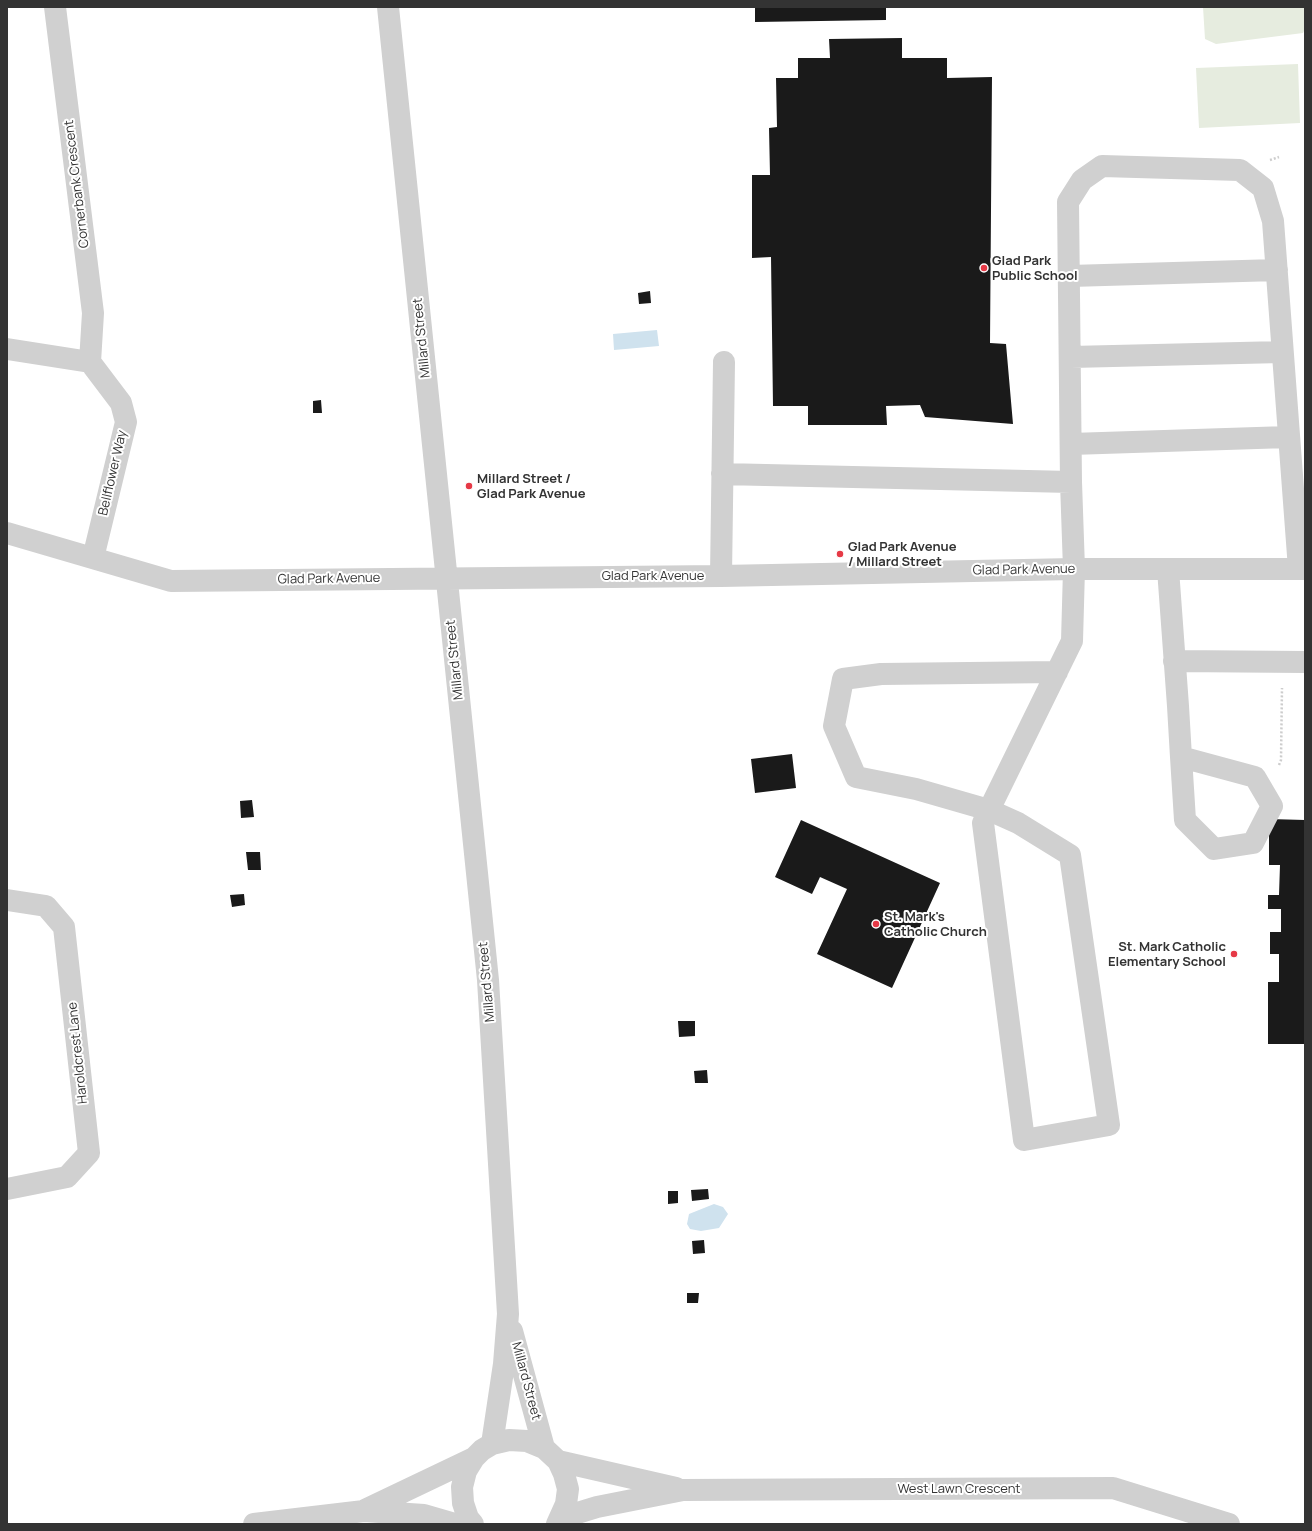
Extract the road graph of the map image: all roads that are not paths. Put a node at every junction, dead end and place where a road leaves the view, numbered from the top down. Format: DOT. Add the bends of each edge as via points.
graph roads {
  1 [pos="55,7"];
  2 [pos="388,7"];
  3 [pos="1277,270"];
  4 [pos="1070,276"];
  5 [pos="7,349"];
  6 [pos="1282,352"];
  7 [pos="1071,358"];
  8 [pos="90,362"];
  9 [pos="724,362"];
  10 [pos="1288,437"];
  11 [pos="1071,444"];
  12 [pos="722,474"];
  13 [pos="1071,482"];
  14 [pos="7,533"];
  15 [pos="93,558"];
  16 [pos="1074,569"];
  17 [pos="1168,569"];
  18 [pos="1302,569"];
  19 [pos="721,576"];
  20 [pos="446,577"];
  21 [pos="1174,661"];
  22 [pos="1305,662"];
  23 [pos="1057,672"];
  24 [pos="1181,757"];
  25 [pos="989,810"];
  26 [pos="7,900"];
  27 [pos="7,1189"];
  28 [pos="508,1314"];
  29 [pos="492,1444"];
  30 [pos="551,1455"];
  31 [pos="474,1458"];
  32 [pos="683,1490"];
  33 [pos="364,1511"];
  34 [pos="559,1521"];
  35 [pos="254,1524"];
  36 [pos="455,1524"];
  37 [pos="473,1524"];
  38 [pos="1229,1524"];
  1 -- 8 [label="street, Cornerbank Crescent" via="93,313"];
  2 -- 20 [label="street, Millard Street"];
  3 -- 4 [label="street"];
  3 -- 4 [label="street" via="1273,221 1263,188 1240,170 1102,166 1082,180 1068,202"];
  3 -- 6 [label="street"];
  4 -- 7 [label="street"];
  5 -- 8 [label="street"];
  6 -- 7 [label="street"];
  6 -- 10 [label="street"];
  7 -- 11 [label="street"];
  8 -- 15 [label="street, Bellflower Way" via="121,403 126,422"];
  9 -- 12 [label="street"];
  10 -- 11 [label="street"];
  10 -- 18 [label="street"];
  11 -- 13 [label="street"];
  12 -- 13 [label="street"];
  12 -- 19 [label="street"];
  13 -- 16 [label="street"];
  14 -- 15 [label="street, Glad Park Avenue"];
  15 -- 20 [label="street, Glad Park Avenue" via="170,581"];
  16 -- 17 [label="street, Glad Park Avenue"];
  16 -- 19 [label="street, Glad Park Avenue"];
  16 -- 23 [label="street" via="1072,641"];
  17 -- 18 [label="street, Glad Park Avenue"];
  17 -- 21 [label="street"];
  19 -- 20 [label="street, Glad Park Avenue"];
  20 -- 28 [label="street, Millard Street" via="488,980"];
  21 -- 22 [label="street"];
  21 -- 24 [label="street"];
  23 -- 25 [label="street"];
  23 -- 25 [label="street" via="881,674 843,679 834,726 856,777 916,789"];
  24 -- 24 [label="street" via="1185,820 1214,849 1253,842 1272,806 1255,777"];
  25 -- 25 [label="street" via="1070,855 1109,1124 1024,1140 984,823"];
  26 -- 27 [label="street, Haroldcrest Lane" via="46,906 64,927 89,1153 67,1177"];
  28 -- 29 [label="street, Millard Street" via="504,1364"];
  28 -- 30 [label="street, Millard Street"];
  29 -- 30 [label="street, West Lawn Crescent" via="509,1440 527,1441"];
  29 -- 31 [label="street"];
  30 -- 32 [label="street, West Lawn Crescent"];
  30 -- 34 [label="street, Millard Street" via="564,1474 568,1489 566,1504"];
  31 -- 33 [label="street"];
  31 -- 37 [label="street" via="466,1471 462,1487 463,1503"];
  32 -- 34 [label="street, West Lawn Crescent" via="597,1507"];
  32 -- 38 [label="street, West Lawn Crescent" via="1113,1488"];
  33 -- 35 [label="street"];
  33 -- 36 [label="street" via="424,1515"];
}
